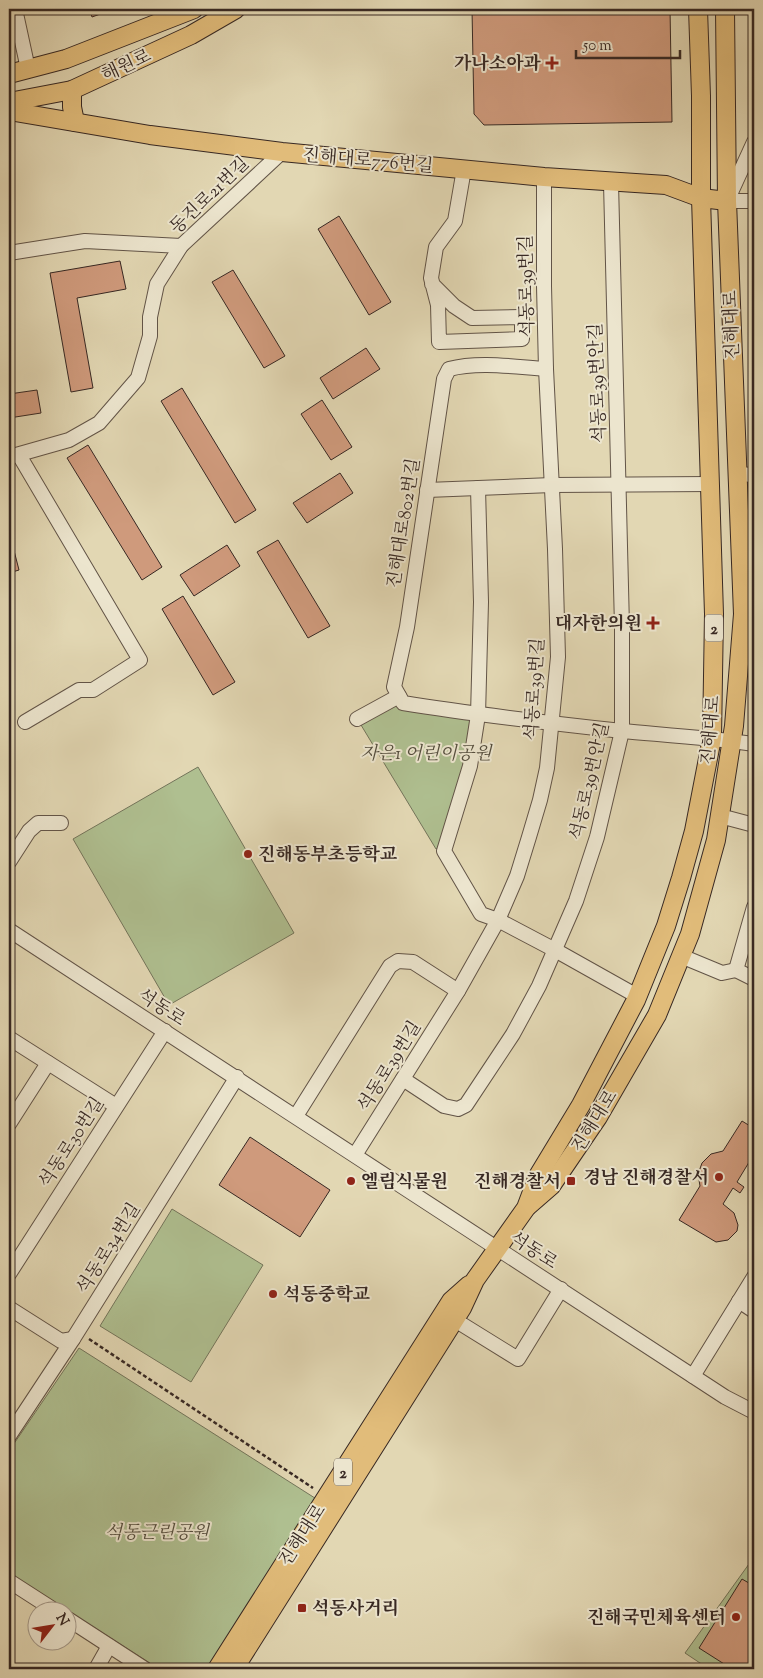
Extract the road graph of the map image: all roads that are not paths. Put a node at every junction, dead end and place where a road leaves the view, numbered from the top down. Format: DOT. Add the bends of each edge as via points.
graph roads {
  1 [pos="15,9"];
  2 [pos="194,9"];
  3 [pos="236,9"];
  4 [pos="698,9"];
  5 [pos="725,9"];
  6 [pos="28,69"];
  7 [pos="9,74"];
  8 [pos="72,90"];
  9 [pos="9,102"];
  10 [pos="9,111"];
  11 [pos="75,122"];
  12 [pos="754,142"];
  13 [pos="282,152"];
  14 [pos="464,169"];
  15 [pos="544,177"];
  16 [pos="611,182"];
  17 [pos="701,198"];
  18 [pos="727,200"];
  19 [pos="754,201"];
  20 [pos="181,246"];
  21 [pos="9,252"];
  22 [pos="432,284"];
  23 [pos="546,369"];
  24 [pos="14,456"];
  25 [pos="746,474"];
  26 [pos="711,484"];
  27 [pos="618,485"];
  28 [pos="552,486"];
  29 [pos="478,488"];
  30 [pos="427,490"];
  31 [pos="399,696"];
  32 [pos="478,714"];
  33 [pos="357,719"];
  34 [pos="25,722"];
  35 [pos="551,722"];
  36 [pos="622,731"];
  37 [pos="712,738"];
  38 [pos="732,741"];
  39 [pos="754,744"];
  40 [pos="720,816"];
  41 [pos="61,823"];
  42 [pos="754,825"];
  43 [pos="9,862"];
  44 [pos="754,907"];
  45 [pos="498,920"];
  46 [pos="9,930"];
  47 [pos="555,950"];
  48 [pos="681,956"];
  49 [pos="736,970"];
  50 [pos="754,979"];
  51 [pos="458,991"];
  52 [pos="638,996"];
  53 [pos="165,1031"];
  54 [pos="9,1038"];
  55 [pos="48,1063"];
  56 [pos="236,1077"];
  57 [pos="404,1078"];
  58 [pos="116,1106"];
  59 [pos="296,1116"];
  60 [pos="9,1124"];
  61 [pos="355,1155"];
  62 [pos="526,1208"];
  63 [pos="498,1249"];
  64 [pos="9,1274"];
  65 [pos="754,1277"];
  66 [pos="476,1280"];
  67 [pos="561,1289"];
  68 [pos="739,1301"];
  69 [pos="9,1308"];
  70 [pos="754,1311"];
  71 [pos="455,1320"];
  72 [pos="73,1339"];
  73 [pos="692,1376"];
  74 [pos="754,1412"];
  75 [pos="9,1436"];
  76 [pos="9,1581"];
  77 [pos="38,1600"];
  78 [pos="78,1626"];
  79 [pos="109,1646"];
  80 [pos="96,1669"];
  81 [pos="145,1669"];
  82 [pos="217,1669"];
  83 [pos="234,1669"];
  1 -- 6 [label="street"];
  2 -- 6 [label="main road" via="66,59"];
  3 -- 8 [label="main road, 해원로" via="191,35"];
  4 -- 17 [label="main road, 진해대로 / 2"];
  5 -- 18 [label="main road, 진해대로 / 2"];
  6 -- 7 [label="main road"];
  8 -- 9 [label="main road, 해원로"];
  8 -- 11 [label="main road"];
  10 -- 11 [label="main road, 진해대로776번길"];
  11 -- 13 [label="main road, 진해대로776번길"];
  12 -- 18 [label="street"];
  13 -- 14 [label="main road, 진해대로776번길"];
  13 -- 20 [label="street, 동진로21번길"];
  14 -- 15 [label="main road, 진해대로776번길"];
  14 -- 22 [label="street" via="455,220 436,246"];
  15 -- 16 [label="main road, 진해대로776번길"];
  15 -- 23 [label="street, 석동로39번길"];
  16 -- 17 [label="main road, 진해대로776번길" via="666,185"];
  16 -- 27 [label="street, 석동로39번안길"];
  17 -- 18 [label="main road, 진해대로776번길"];
  17 -- 26 [label="main road, 진해대로 / 2"];
  18 -- 19 [label="street"];
  18 -- 25 [label="main road, 진해대로 / 2"];
  20 -- 21 [label="street" via="85,241"];
  20 -- 24 [label="street, 동진로21번길" via="157,284 150,336 138,378 99,422 68,440"];
  22 -- 22 [label="street" via="438,305 439,342 522,339 522,317 472,318 454,306"];
  23 -- 28 [label="street, 석동로39번길"];
  23 -- 30 [label="street, 진해대로802번길" via="489,366 449,369 444,379"];
  24 -- 34 [label="street" via="140,660 93,690 79,690"];
  25 -- 38 [label="main road, 진해대로 / 2" via="743,614"];
  26 -- 27 [label="street"];
  26 -- 37 [label="main road, 진해대로 / 2"];
  27 -- 28 [label="street"];
  27 -- 36 [label="street, 석동로39번안길"];
  28 -- 29 [label="street"];
  28 -- 35 [label="street, 석동로39번길" via="558,657"];
  29 -- 30 [label="street"];
  29 -- 32 [label="street" via="481,602"];
  30 -- 31 [label="street, 진해대로802번길" via="394,687"];
  31 -- 32 [label="street" via="403,703"];
  31 -- 33 [label="street"];
  32 -- 35 [label="street"];
  32 -- 45 [label="street" via="470,766 444,851 481,914"];
  35 -- 36 [label="street"];
  35 -- 45 [label="street, 석동로39번길" via="540,800 517,876"];
  36 -- 37 [label="street"];
  36 -- 47 [label="street, 석동로39번안길" via="597,837 576,902"];
  37 -- 38 [label="street"];
  37 -- 52 [label="main road, 진해대로 / 2" via="681,878"];
  38 -- 39 [label="street"];
  38 -- 40 [label="main road, 진해대로 / 2"];
  40 -- 42 [label="street"];
  40 -- 48 [label="main road, 진해대로 / 2" via="690,934"];
  41 -- 43 [label="street" via="38,823"];
  44 -- 49 [label="street"];
  45 -- 47 [label="street"];
  45 -- 51 [label="street, 석동로39번길"];
  46 -- 53 [label="street, 석동로"];
  47 -- 52 [label="street"];
  47 -- 57 [label="street, 석동로39번안길" via="513,1034 466,1105 458,1109 444,1106"];
  48 -- 49 [label="street" via="722,973"];
  48 -- 62 [label="main road, 진해대로 / 2" via="657,1015 598,1117 552,1186"];
  49 -- 50 [label="street"];
  51 -- 57 [label="street, 석동로39번길"];
  51 -- 59 [label="street" via="413,962 398,961 390,966"];
  52 -- 62 [label="main road, 진해대로 / 2" via="581,1105 538,1176"];
  53 -- 56 [label="street, 석동로"];
  53 -- 58 [label="street, 석동로30번길"];
  54 -- 55 [label="street"];
  55 -- 58 [label="street"];
  55 -- 60 [label="street"];
  56 -- 59 [label="street, 석동로"];
  56 -- 72 [label="street, 석동로34번길"];
  57 -- 61 [label="street, 석동로39번길"];
  58 -- 64 [label="street, 석동로30번길"];
  59 -- 61 [label="street, 석동로"];
  61 -- 63 [label="street, 석동로"];
  62 -- 63 [label="main road, 2"];
  63 -- 66 [label="main road, 2"];
  63 -- 67 [label="street, 석동로"];
  65 -- 68 [label="street"];
  66 -- 71 [label="main road, 2"];
  66 -- 82 [label="main road, 진해대로 / 2" via="451,1301"];
  67 -- 71 [label="street" via="518,1359"];
  67 -- 73 [label="street, 석동로"];
  68 -- 70 [label="street"];
  68 -- 73 [label="street"];
  69 -- 72 [label="street" via="61,1341"];
  71 -- 83 [label="main road, 2"];
  72 -- 75 [label="street, 석동로34번길"];
  73 -- 74 [label="street, 석동로"];
  76 -- 77 [label="street"];
  78 -- 79 [label="street"];
  79 -- 80 [label="street"];
  79 -- 81 [label="street"];
}
